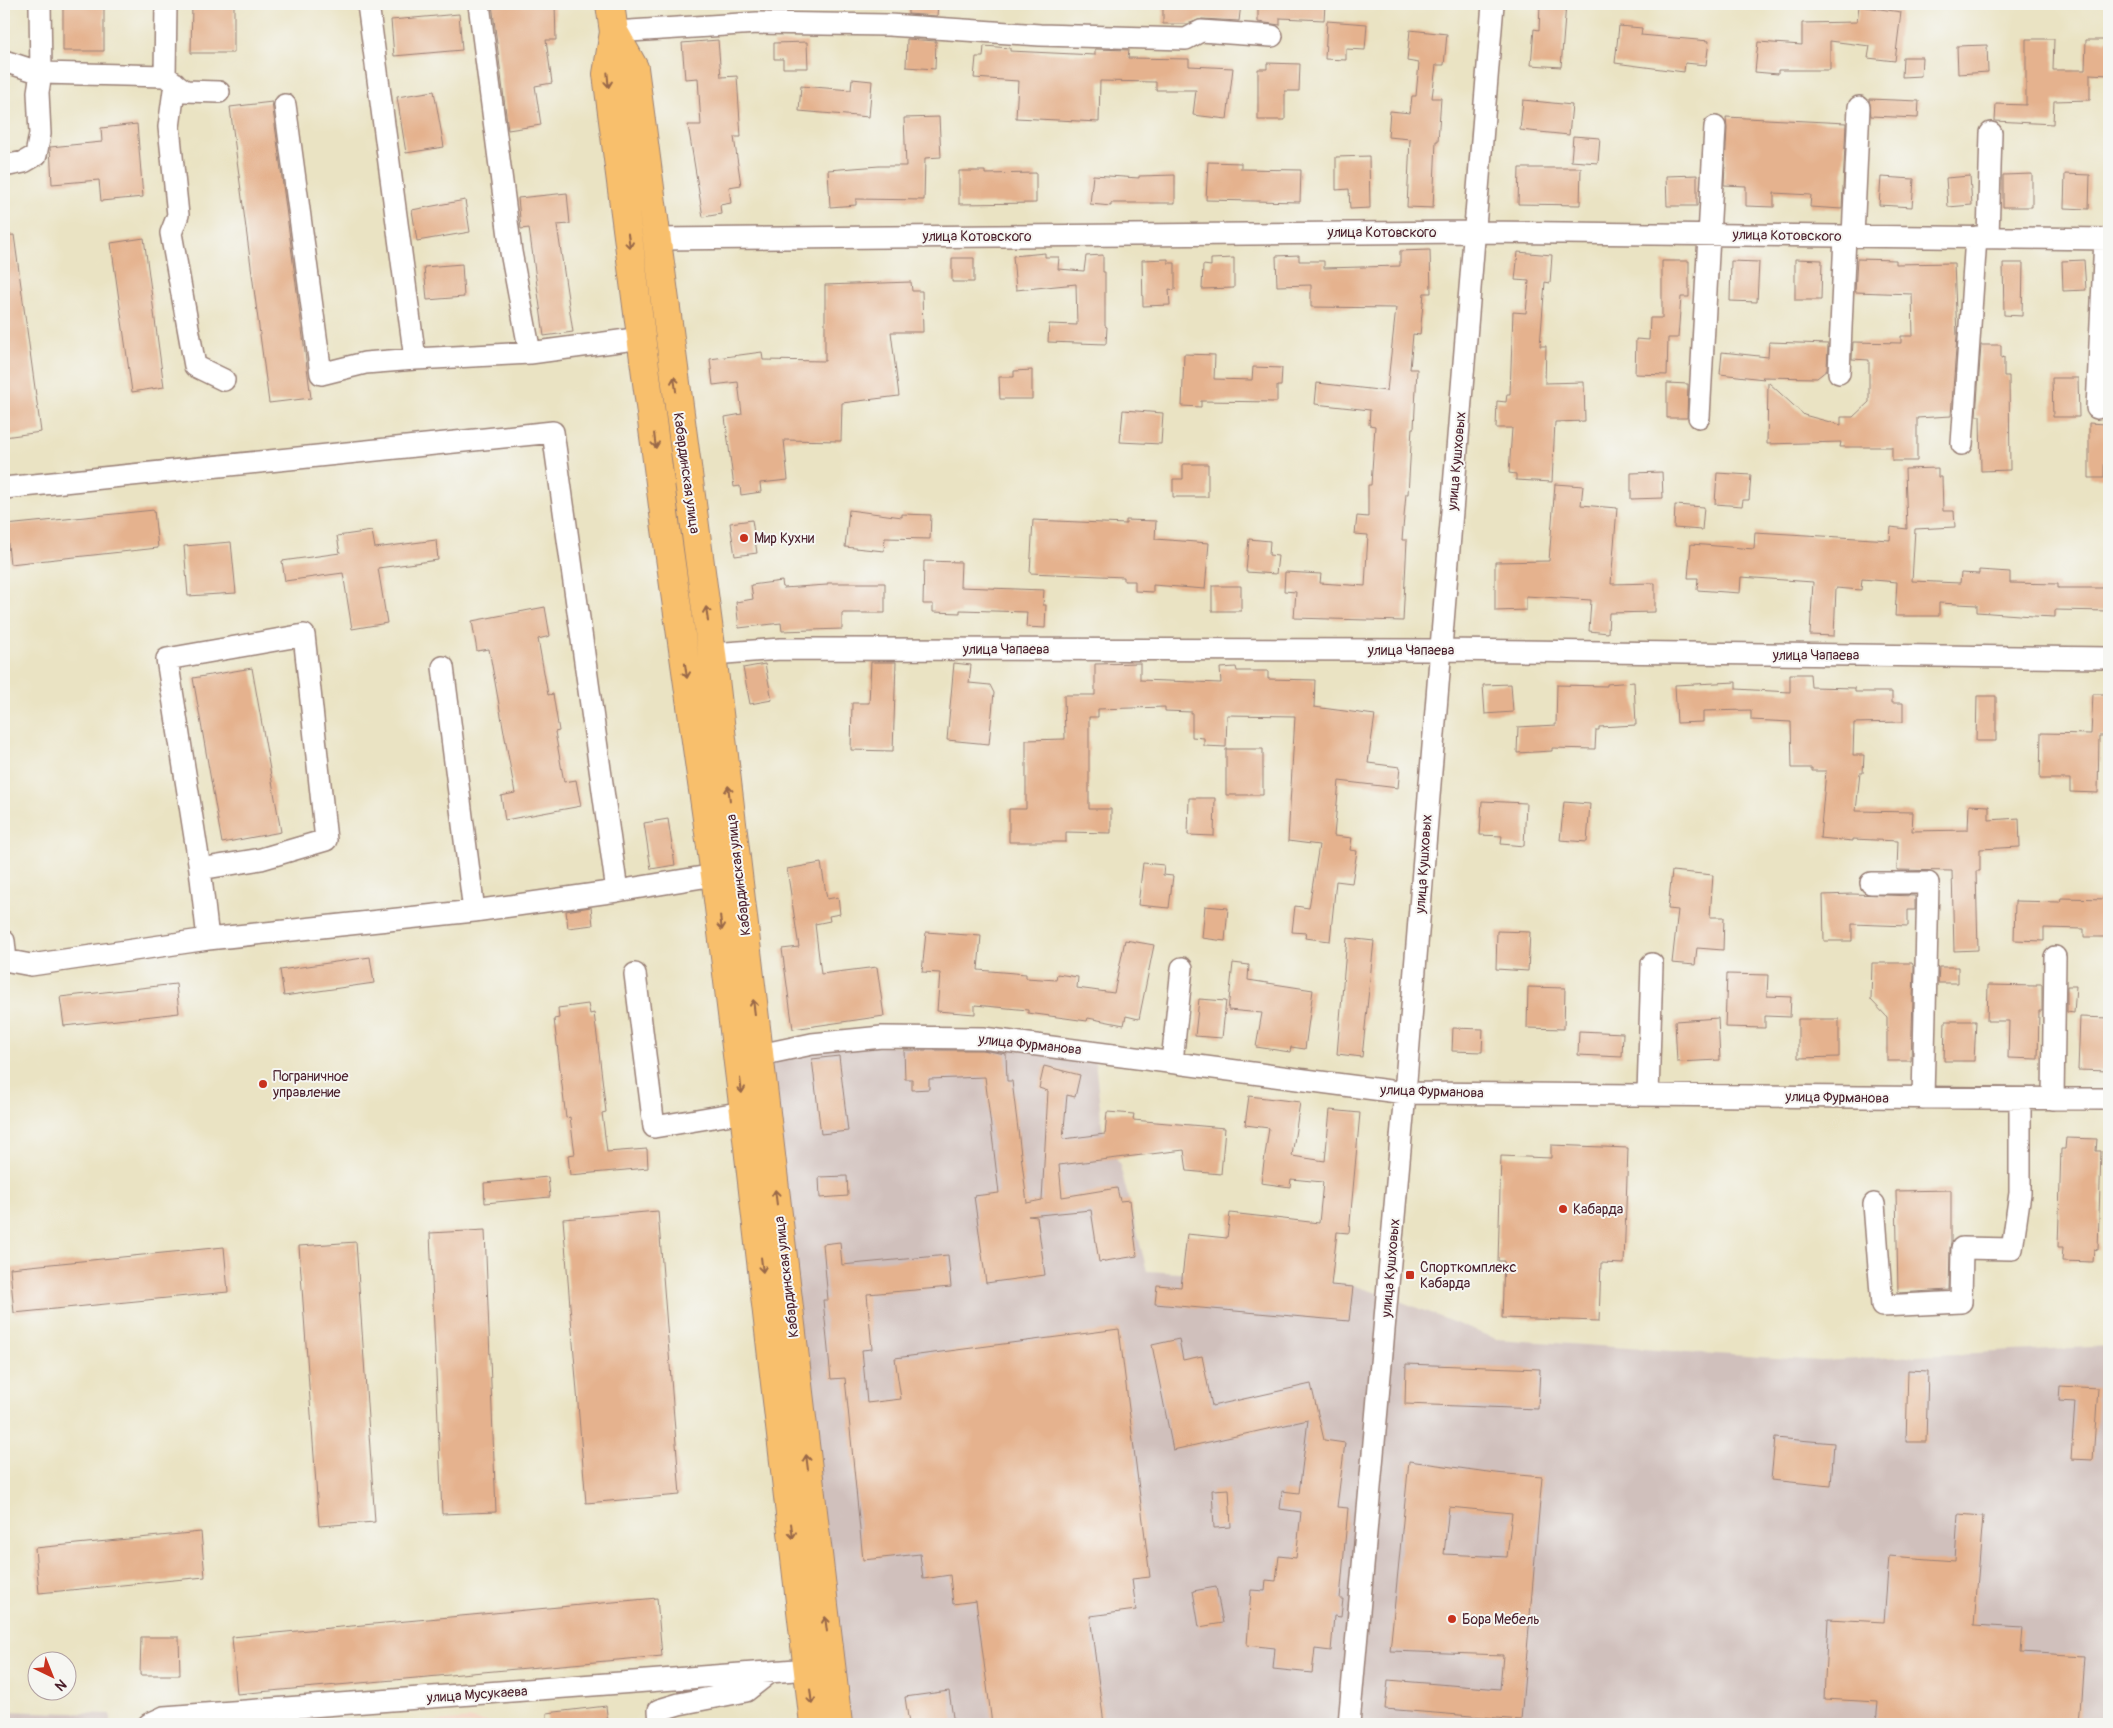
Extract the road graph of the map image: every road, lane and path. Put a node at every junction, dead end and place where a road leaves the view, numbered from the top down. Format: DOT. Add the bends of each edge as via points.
graph roads {
  1 [pos="40,4"];
  2 [pos="166,4"];
  3 [pos="368,4"];
  4 [pos="479,4"];
  5 [pos="610,4"];
  6 [pos="1493,4"];
  7 [pos="614,32"];
  8 [pos="1272,36"];
  9 [pos="4,61"];
  10 [pos="41,72"];
  11 [pos="170,80"];
  12 [pos="219,92"];
  13 [pos="285,105"];
  14 [pos="1859,107"];
  15 [pos="1715,127"];
  16 [pos="1991,133"];
  17 [pos="4,166"];
  18 [pos="1476,232"];
  19 [pos="1710,234"];
  20 [pos="1849,236"];
  21 [pos="1982,237"];
  22 [pos="655,238"];
  23 [pos="2107,239"];
  24 [pos="642,338"];
  25 [pos="530,354"];
  26 [pos="414,358"];
  27 [pos="1839,373"];
  28 [pos="224,380"];
  29 [pos="2097,408"];
  30 [pos="1699,417"];
  31 [pos="1962,444"];
  32 [pos="4,488"];
  33 [pos="1440,650"];
  34 [pos="712,654"];
  35 [pos="2109,658"];
  36 [pos="442,667"];
  37 [pos="200,869"];
  38 [pos="714,875"];
  39 [pos="1871,882"];
  40 [pos="616,892"];
  41 [pos="474,911"];
  42 [pos="208,939"];
  43 [pos="5,954"];
  44 [pos="2055,957"];
  45 [pos="1652,964"];
  46 [pos="1182,968"];
  47 [pos="635,974"];
  48 [pos="748,1057"];
  49 [pos="1172,1062"];
  50 [pos="1405,1093"];
  51 [pos="1648,1095"];
  52 [pos="1923,1098"];
  53 [pos="2020,1099"];
  54 [pos="2053,1099"];
  55 [pos="2109,1099"];
  56 [pos="744,1112"];
  57 [pos="1874,1204"];
  58 [pos="820,1668"];
  59 [pos="769,1673"];
  60 [pos="148,1724"];
  61 [pos="660,1724"];
  62 [pos="814,1724"];
  63 [pos="838,1724"];
  64 [pos="1349,1724"];
  1 -- 10 [label="street"];
  2 -- 11 [label="street"];
  3 -- 26 [label="street"];
  4 -- 25 [label="street" via="510,242"];
  5 -- 7 [label="main road, Кабардинская улица"];
  6 -- 18 [label="street, улица Кушховых"];
  7 -- 8 [label="street" via="757,23 889,25 1040,35 1186,39 1201,31"];
  7 -- 22 [label="main road, Кабардинская улица" via="634,68"];
  7 -- 24 [label="main road, Кабардинская улица, one-way" via="607,74"];
  9 -- 10 [label="street"];
  10 -- 11 [label="street"];
  10 -- 17 [label="street" via="38,92 40,134 36,155 24,162"];
  11 -- 12 [label="street" via="185,91"];
  11 -- 28 [label="street" via="169,127 178,216 171,234 195,366"];
  13 -- 26 [label="street" via="321,374 365,363"];
  14 -- 20 [label="street"];
  15 -- 19 [label="street"];
  16 -- 21 [label="street"];
  18 -- 19 [label="street, улица Котовского"];
  18 -- 22 [label="street, улица Котовского"];
  18 -- 33 [label="street, улица Кушховых"];
  19 -- 20 [label="street, улица Котовского"];
  19 -- 30 [label="street"];
  20 -- 21 [label="street, улица Котовского"];
  20 -- 27 [label="street"];
  21 -- 23 [label="street, улица Котовского"];
  21 -- 31 [label="street"];
  34 -- 22 [label="main road, Кабардинская улица, one-way"];
  23 -- 29 [label="street"];
  24 -- 25 [label="street"];
  24 -- 38 [label="main road, Кабардинская улица, one-way"];
  25 -- 26 [label="street"];
  32 -- 40 [label="street" via="553,432"];
  33 -- 34 [label="street, улица Чапаева" via="781,649"];
  33 -- 35 [label="street, улица Чапаева"];
  33 -- 50 [label="street, улица Кушховых"];
  48 -- 34 [label="main road, Кабардинская улица, one-way"];
  36 -- 41 [label="street"];
  37 -- 37 [label="street" via="167,659 304,635 326,840 260,859"];
  37 -- 42 [label="street"];
  38 -- 40 [label="street"];
  38 -- 48 [label="main road, Кабардинская улица, one-way"];
  39 -- 52 [label="street" via="1928,883"];
  40 -- 41 [label="street"];
  41 -- 42 [label="street"];
  42 -- 43 [label="street" via="31,965"];
  44 -- 54 [label="street"];
  45 -- 51 [label="street"];
  46 -- 49 [label="street"];
  47 -- 56 [label="street" via="654,1127"];
  48 -- 49 [label="street, улица Фурманова" via="812,1044 882,1037 983,1038"];
  48 -- 56 [label="main road, Кабардинская улица, one-way"];
  58 -- 48 [label="main road, Кабардинская улица, one-way"];
  49 -- 50 [label="street, улица Фурманова"];
  50 -- 51 [label="street, улица Фурманова"];
  50 -- 64 [label="street, улица Кушховых"];
  51 -- 52 [label="street, улица Фурманова"];
  52 -- 53 [label="street, улица Фурманова"];
  53 -- 54 [label="street, улица Фурманова"];
  53 -- 57 [label="street" via="2020,1193 2012,1249 1962,1248 1961,1302 1882,1306"];
  54 -- 55 [label="street, улица Фурманова"];
  56 -- 58 [label="main road, Кабардинская улица, one-way"];
  58 -- 59 [label="street, улица Мусукаева"];
  58 -- 62 [label="main road, Кабардинская улица, one-way"];
  58 -- 63 [label="main road, Кабардинская улица"];
  59 -- 60 [label="street, улица Мусукаева" via="181,1715 164,1717"];
  59 -- 61 [label="street" via="746,1691 659,1710"];
}
